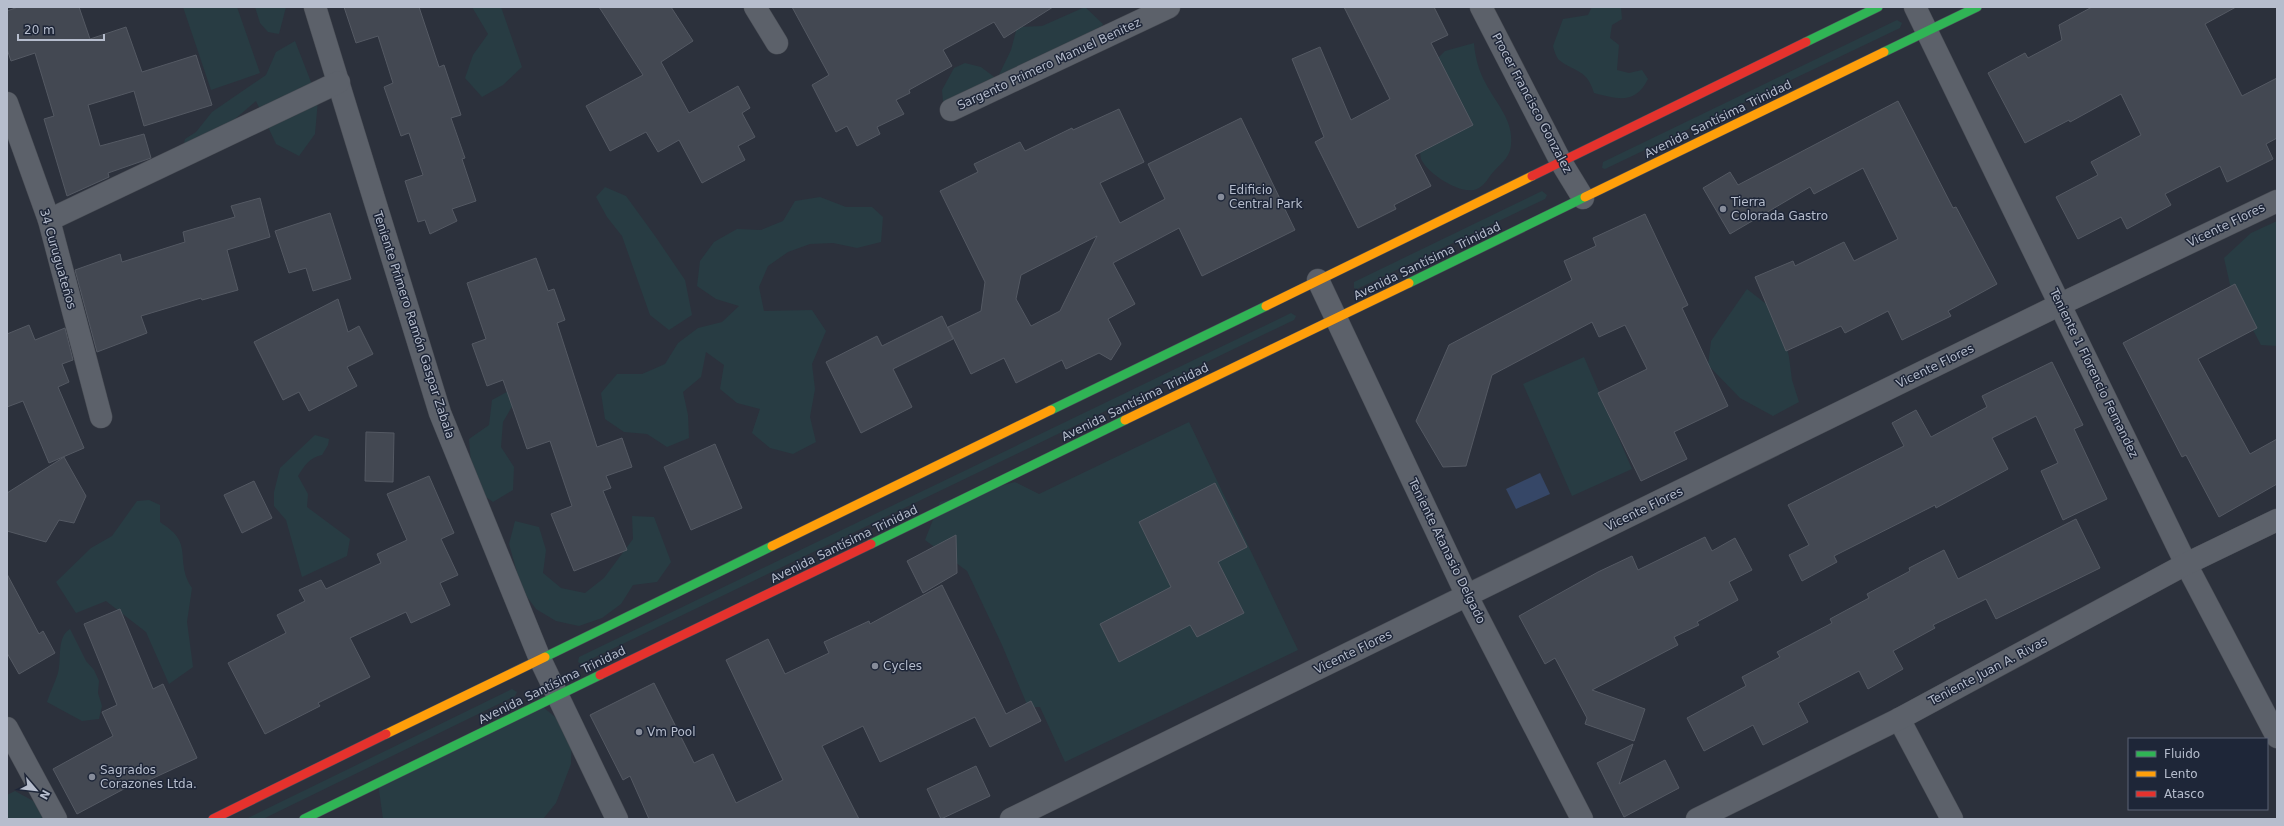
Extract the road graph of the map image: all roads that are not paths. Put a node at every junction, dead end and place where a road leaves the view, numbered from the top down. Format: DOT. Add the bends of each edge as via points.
graph roads {
  1 [pos="315,7"];
  2 [pos="755,7"];
  3 [pos="1169,7"];
  4 [pos="1482,7"];
  5 [pos="1878,7"];
  6 [pos="1915,7"];
  7 [pos="1977,7"];
  8 [pos="1135,14"];
  9 [pos="1928,31"];
  10 [pos="777,43"];
  11 [pos="339,82"];
  12 [pos="7,103"];
  13 [pos="951,110"];
  14 [pos="1561,162"];
  15 [pos="1583,198"];
  16 [pos="2277,201"];
  17 [pos="48,220"];
  18 [pos="1318,280"];
  19 [pos="2061,304"];
  20 [pos="1337,318"];
  21 [pos="101,417"];
  22 [pos="2277,520"];
  23 [pos="2186,564"];
  24 [pos="1467,596"];
  25 [pos="540,659"];
  26 [pos="557,696"];
  27 [pos="1899,719"];
  28 [pos="7,728"];
  29 [pos="2277,737"];
  30 [pos="56,819"];
  31 [pos="212,819"];
  32 [pos="304,819"];
  33 [pos="617,819"];
  34 [pos="1011,819"];
  35 [pos="1582,819"];
  36 [pos="1697,819"];
  37 [pos="1952,819"];
  1 -- 11 [label="street, Teniente Primero Ramón Gaspar Zabala"];
  2 -- 10 [label="street"];
  3 -- 8 [label="street, Sargento Primero Manuel Benitez"];
  4 -- 14 [label="street, Procer Francisco Gonzalez"];
  5 -- 14 [label="main road"];
  6 -- 9 [label="street, Teniente 1 Florencio Fernandez"];
  7 -- 9 [label="main road, Avenida Santísima Trinidad"];
  8 -- 13 [label="street, Sargento Primero Manuel Benitez"];
  9 -- 15 [label="main road, Avenida Santísima Trinidad"];
  9 -- 19 [label="street, Teniente 1 Florencio Fernandez"];
  11 -- 17 [label="street"];
  11 -- 25 [label="street, Teniente Primero Ramón Gaspar Zabala" via="440,413"];
  12 -- 17 [label="street, 34 Curuguateños"];
  14 -- 15 [label="street, Procer Francisco Gonzalez"];
  14 -- 18 [label="main road"];
  15 -- 20 [label="main road, Avenida Santísima Trinidad"];
  16 -- 19 [label="street, Vicente Flores"];
  17 -- 21 [label="street, 34 Curuguateños"];
  18 -- 20 [label="street, Teniente Atanasio Delgado"];
  18 -- 25 [label="main road"];
  19 -- 23 [label="street, Teniente 1 Florencio Fernandez"];
  19 -- 24 [label="street, Vicente Flores"];
  20 -- 24 [label="street, Teniente Atanasio Delgado"];
  20 -- 26 [label="main road, Avenida Santísima Trinidad"];
  22 -- 23 [label="street, Teniente Juan A. Rivas"];
  23 -- 27 [label="street, Teniente Juan A. Rivas"];
  23 -- 29 [label="street, Teniente 1 Florencio Fernandez"];
  24 -- 34 [label="street, Vicente Flores"];
  24 -- 35 [label="street, Teniente Atanasio Delgado"];
  25 -- 26 [label="street, Teniente Primero Ramón Gaspar Zabala"];
  25 -- 31 [label="main road"];
  26 -- 32 [label="main road, Avenida Santísima Trinidad"];
  26 -- 33 [label="street, Teniente Primero Ramón Gaspar Zabala"];
  27 -- 36 [label="street, Teniente Juan A. Rivas"];
  27 -- 37 [label="street"];
  28 -- 30 [label="street"];
}
